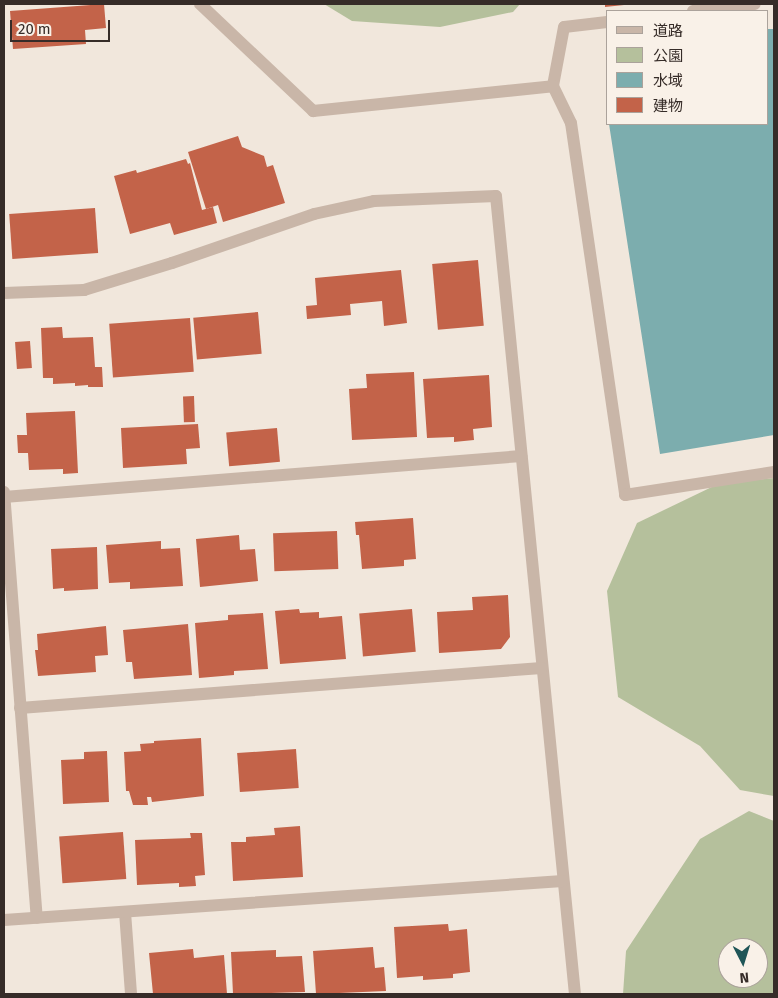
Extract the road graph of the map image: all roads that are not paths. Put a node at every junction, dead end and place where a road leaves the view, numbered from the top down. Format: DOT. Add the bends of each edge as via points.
graph roads {
  1 [pos="200,4"];
  2 [pos="755,4"];
  3 [pos="702,10"];
  4 [pos="606,22"];
  5 [pos="553,86"];
  6 [pos="4,293"];
  7 [pos="521,456"];
  8 [pos="774,472"];
  9 [pos="4,492"];
  10 [pos="4,497"];
  11 [pos="541,668"];
  12 [pos="20,708"];
  13 [pos="563,882"];
  14 [pos="125,912"];
  15 [pos="37,918"];
  16 [pos="4,920"];
  17 [pos="131,994"];
  18 [pos="575,994"];
  1 -- 5 [label="street" via="313,111"];
  2 -- 3 [label="street"];
  4 -- 5 [label="street" via="564,27"];
  5 -- 8 [label="street" via="571,123 625,495"];
  6 -- 7 [label="street" via="84,290 314,214 374,201 496,196"];
  7 -- 10 [label="street"];
  7 -- 11 [label="street"];
  9 -- 10 [label="street"];
  10 -- 12 [label="street"];
  11 -- 12 [label="street"];
  11 -- 13 [label="street"];
  12 -- 15 [label="street"];
  13 -- 14 [label="street"];
  13 -- 18 [label="street"];
  14 -- 15 [label="street"];
  14 -- 17 [label="street"];
  15 -- 16 [label="street"];
}
